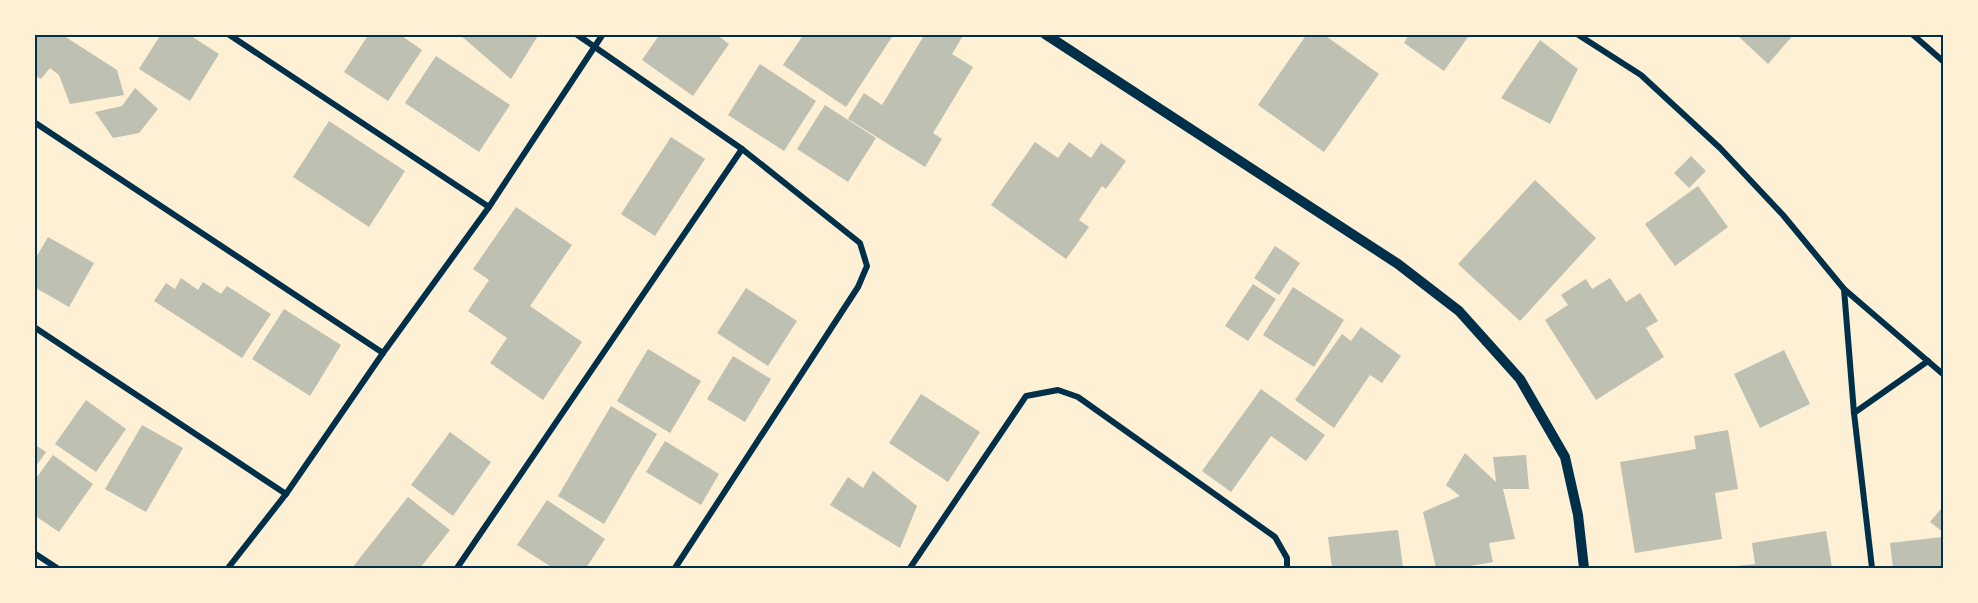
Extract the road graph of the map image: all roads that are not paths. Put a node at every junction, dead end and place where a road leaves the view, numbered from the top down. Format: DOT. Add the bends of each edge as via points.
graph roads {
  1 [pos="228,34"];
  2 [pos="576,34"];
  3 [pos="603,34"];
  4 [pos="1045,34"];
  5 [pos="1577,34"];
  6 [pos="1912,34"];
  7 [pos="595,47"];
  8 [pos="1944,62"];
  9 [pos="34,122"];
  10 [pos="742,149"];
  11 [pos="489,207"];
  12 [pos="1844,289"];
  13 [pos="34,327"];
  14 [pos="383,353"];
  15 [pos="1928,361"];
  16 [pos="1944,375"];
  17 [pos="1854,413"];
  18 [pos="286,494"];
  19 [pos="34,553"];
  20 [pos="48,566"];
  21 [pos="57,568"];
  22 [pos="228,568"];
  23 [pos="457,568"];
  24 [pos="675,568"];
  25 [pos="910,568"];
  26 [pos="1287,568"];
  27 [pos="1584,568"];
  28 [pos="1872,568"];
  1 -- 11 [label="street"];
  2 -- 7 [label="street"];
  3 -- 7 [label="street"];
  4 -- 27 [label="street" via="1398,264 1459,311 1520,379 1564,457 1578,515"];
  5 -- 12 [label="street" via="1641,75 1720,148 1783,215"];
  6 -- 8 [label="street"];
  7 -- 10 [label="street"];
  7 -- 11 [label="street"];
  9 -- 14 [label="street"];
  10 -- 23 [label="street"];
  10 -- 24 [label="street" via="860,243 867,266 858,287"];
  11 -- 14 [label="street"];
  12 -- 15 [label="street"];
  12 -- 17 [label="street"];
  13 -- 18 [label="street"];
  14 -- 18 [label="street"];
  15 -- 16 [label="street"];
  15 -- 17 [label="street"];
  17 -- 28 [label="street"];
  18 -- 22 [label="street"];
  19 -- 20 [label="street"];
  20 -- 21 [label="street"];
  25 -- 26 [label="street" via="1026,396 1058,390 1078,397 1275,537 1287,558"];
}
